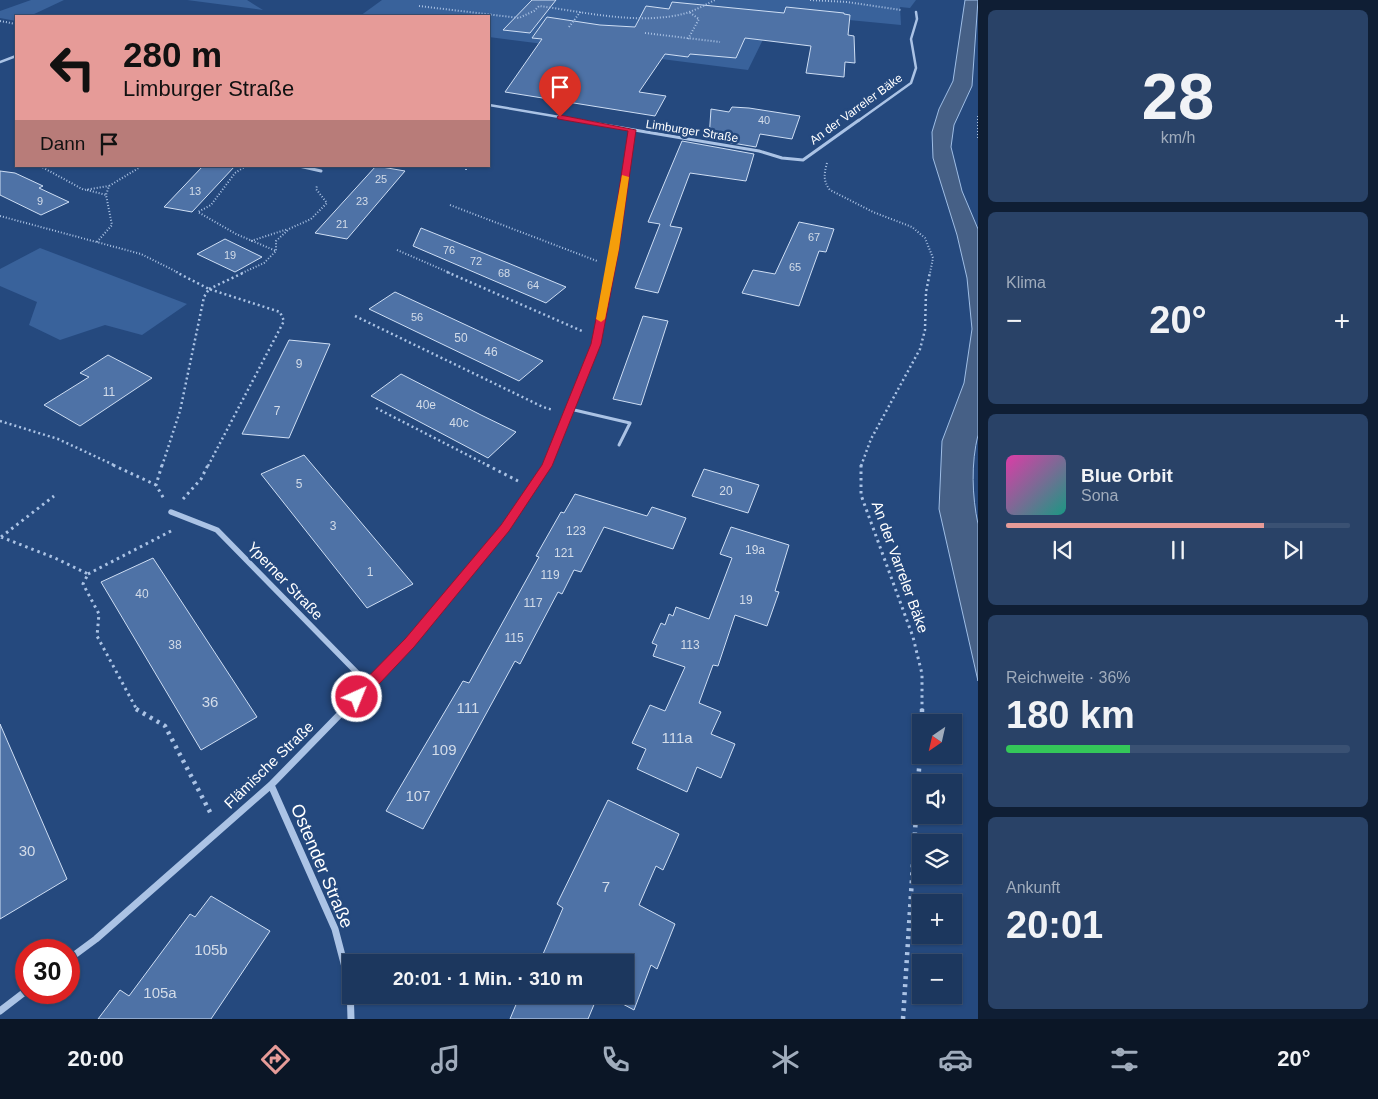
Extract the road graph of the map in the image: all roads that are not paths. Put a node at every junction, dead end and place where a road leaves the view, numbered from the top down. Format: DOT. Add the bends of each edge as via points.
graph roads {
  1 [pos="916,12"];
  2 [pos="15,56"];
  3 [pos="0,62"];
  4 [pos="490,105"];
  5 [pos="632,130"];
  6 [pos="803,160"];
  7 [pos="303,167"];
  8 [pos="321,171"];
  9 [pos="569,411"];
  10 [pos="619,445"];
  11 [pos="171,512"];
  12 [pos="369,685"];
  13 [pos="271,785"];
  14 [pos="80,950"];
  15 [pos="15,999"];
  16 [pos="0,1011"];
  17 [pos="351,1019"];
  1 -- 6 [label="street, An der Varreler Bäke" via="911,39 916,68 911,83"];
  2 -- 3 [label="street"];
  4 -- 5 [label="street, Limburger Straße"];
  5 -- 6 [label="street, Limburger Straße"];
  5 -- 9 [label="street, Flämische Straße" via="612,265 596,344"];
  7 -- 8 [label="street"];
  9 -- 10 [label="lane" via="630,423"];
  9 -- 12 [label="street, Flämische Straße" via="547,466 505,528 410,643"];
  11 -- 12 [label="street, Yperner Straße" via="217,530"];
  12 -- 13 [label="street, Flämische Straße"];
  13 -- 14 [label="street, Flämische Straße"];
  13 -- 17 [label="street, Ostender Straße" via="335,928 350,986"];
  15 -- 16 [label="street"];
}
